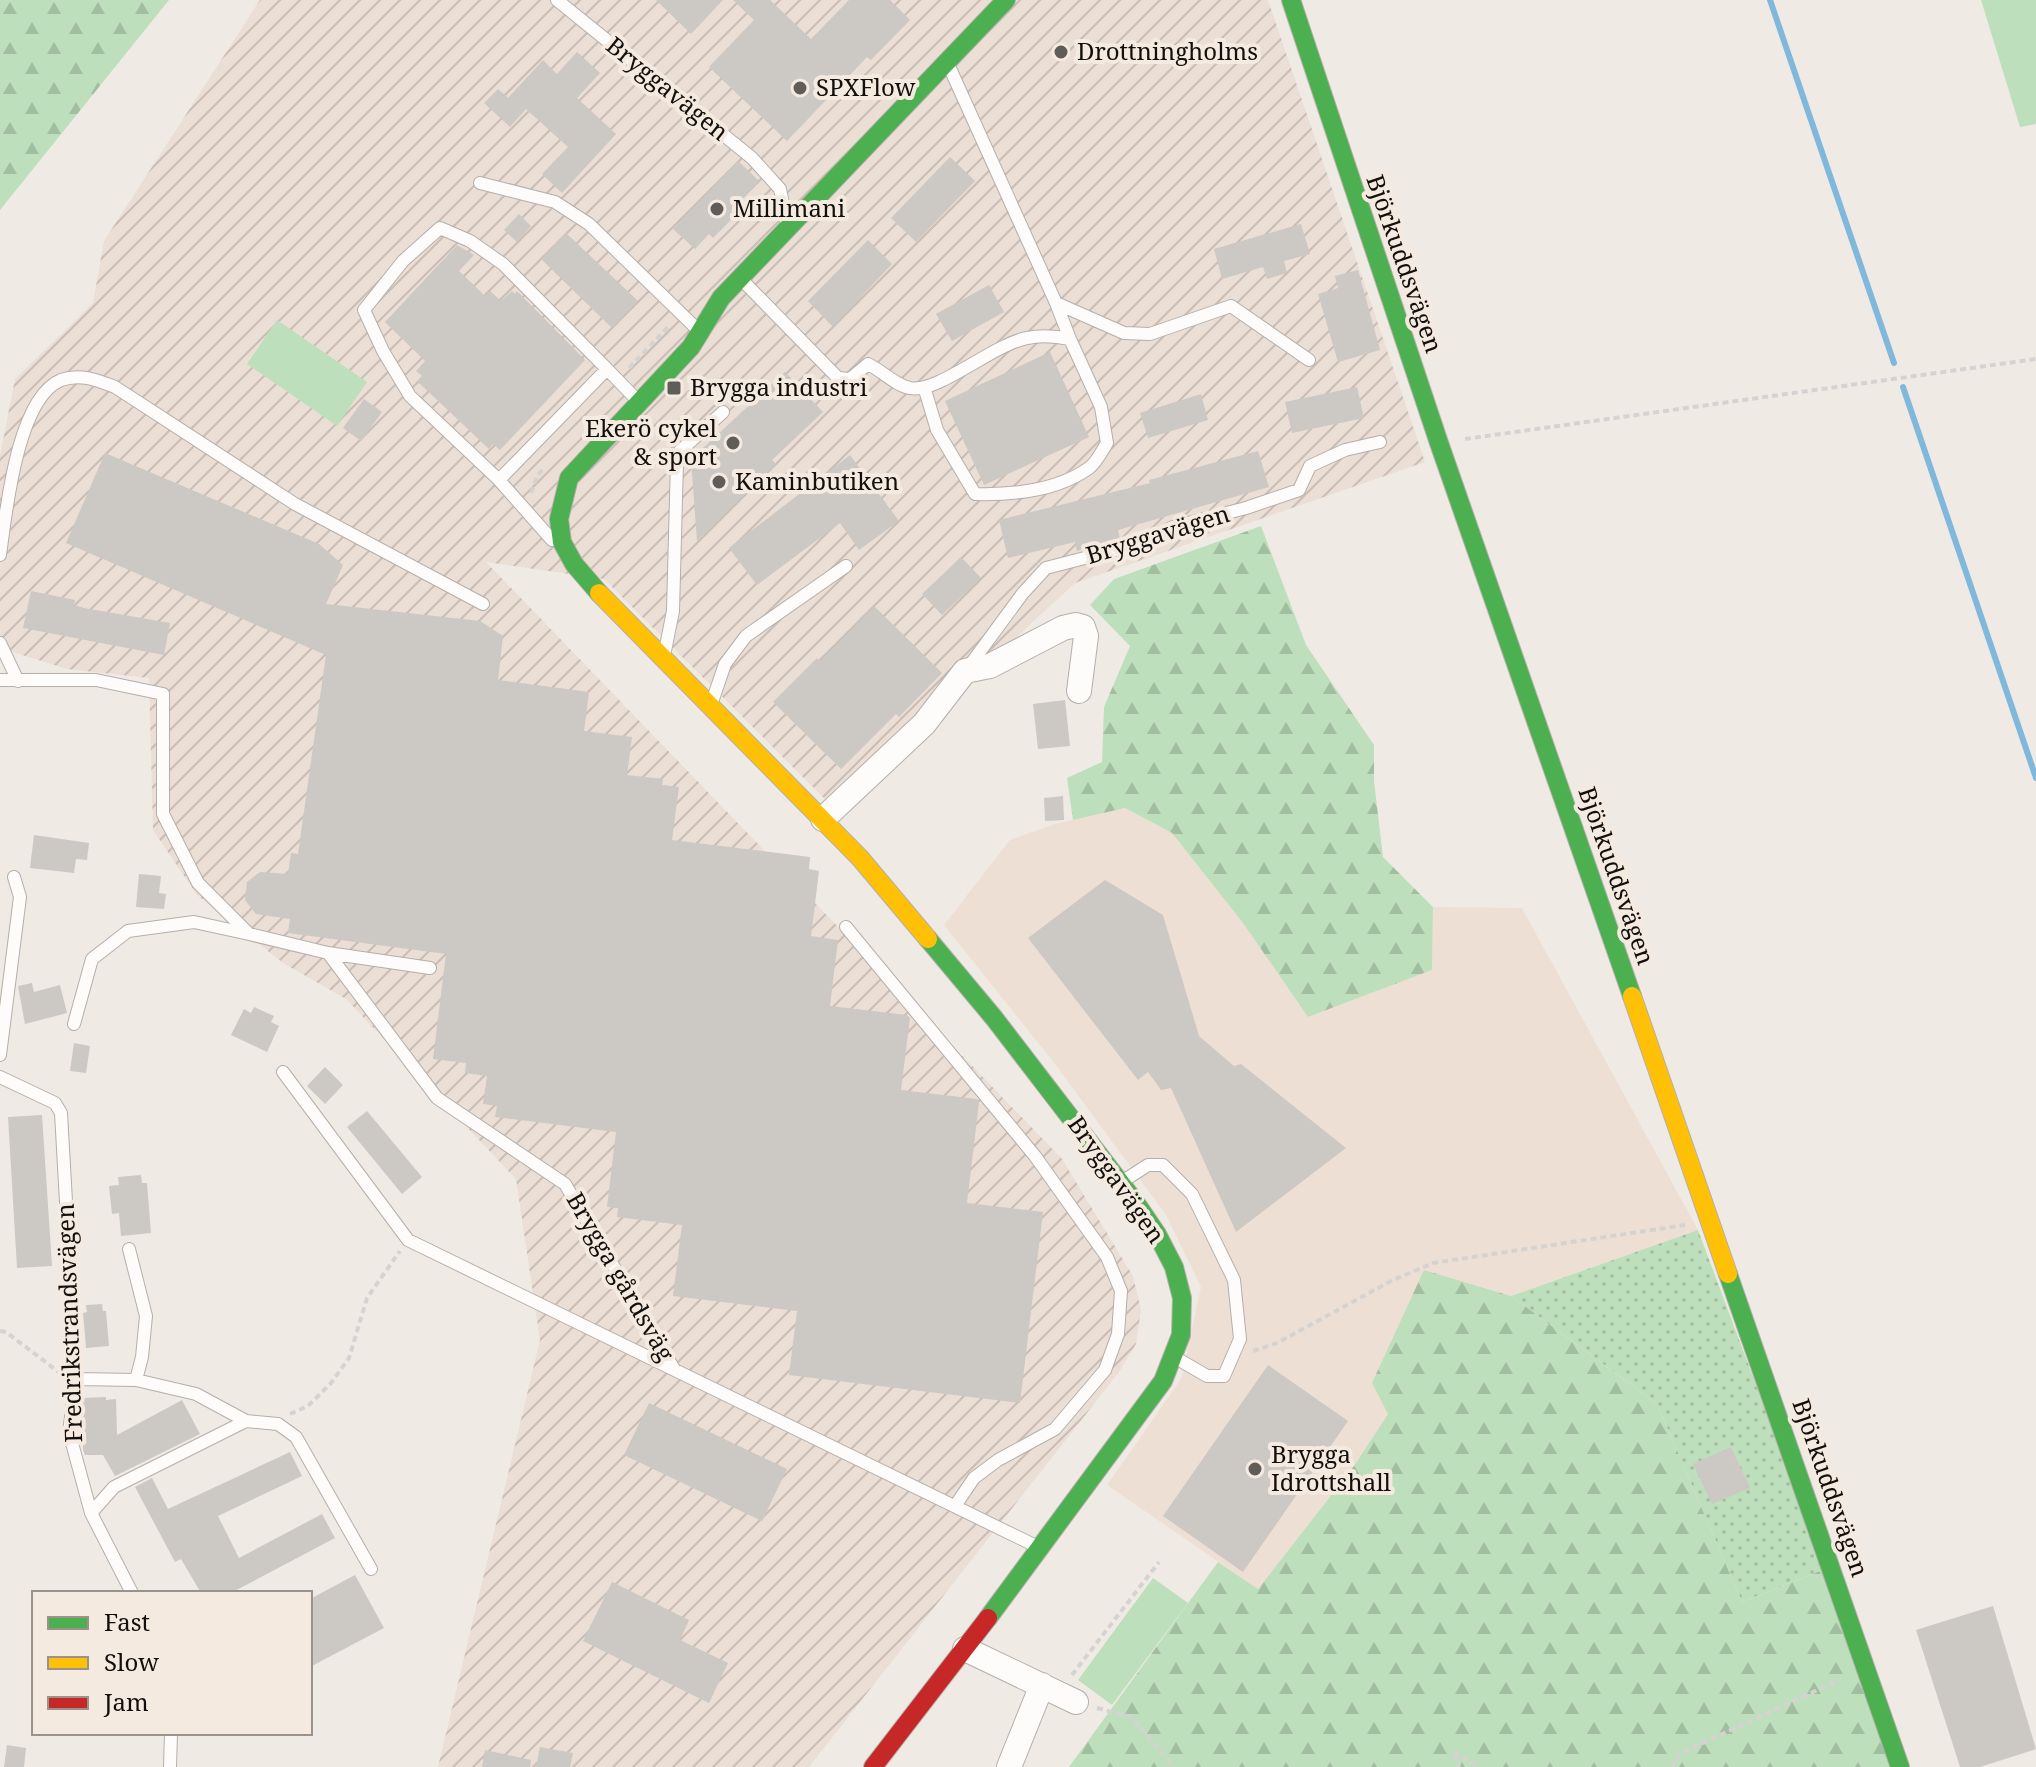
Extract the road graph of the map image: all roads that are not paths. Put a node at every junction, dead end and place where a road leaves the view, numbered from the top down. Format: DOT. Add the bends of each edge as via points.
graph roads {
  1 [pos="557,0"];
  2 [pos="1291,0"];
  3 [pos="997,3"];
  4 [pos="947,61"];
  5 [pos="480,183"];
  6 [pos="787,227"];
  7 [pos="740,278"];
  8 [pos="1056,303"];
  9 [pos="700,332"];
  10 [pos="1070,339"];
  11 [pos="1309,360"];
  12 [pos="607,369"];
  13 [pos="925,390"];
  14 [pos="639,402"];
  15 [pos="723,412"];
  16 [pos="1380,442"];
  17 [pos="499,480"];
  18 [pos="0,555"];
  19 [pos="567,556"];
  20 [pos="846,566"];
  21 [pos="483,604"];
  22 [pos="0,643"];
  23 [pos="664,658"];
  24 [pos="965,671"];
  25 [pos="0,680"];
  26 [pos="18,681"];
  27 [pos="1079,691"];
  28 [pos="710,705"];
  29 [pos="823,819"];
  30 [pos="14,877"];
  31 [pos="846,927"];
  32 [pos="249,934"];
  33 [pos="328,953"];
  34 [pos="430,968"];
  35 [pos="74,1024"];
  36 [pos="0,1055"];
  37 [pos="283,1072"];
  38 [pos="0,1077"];
  39 [pos="1121,1183"];
  40 [pos="129,1249"];
  41 [pos="1173,1357"];
  42 [pos="674,1369"];
  43 [pos="76,1379"];
  44 [pos="136,1380"];
  45 [pos="246,1421"];
  46 [pos="955,1506"];
  47 [pos="91,1513"];
  48 [pos="1038,1548"];
  49 [pos="371,1569"];
  50 [pos="131,1591"];
  51 [pos="965,1649"];
  52 [pos="171,1735"];
  53 [pos="170,1767"];
  54 [pos="873,1767"];
  55 [pos="1009,1767"];
  56 [pos="1900,1767"];
  1 -- 6 [label="lane, Bryggavägen" via="752,158 780,189"];
  2 -- 56 [label="main road, Björkuddsvägen" via="1439,443"];
  3 -- 4 [label="main road"];
  4 -- 6 [label="main road"];
  4 -- 8 [label="lane"];
  5 -- 9 [label="lane" via="555,202 589,224"];
  6 -- 7 [label="main road"];
  7 -- 9 [label="main road"];
  7 -- 13 [label="lane" via="838,378 850,379 868,364 906,388"];
  8 -- 10 [label="lane"];
  8 -- 11 [label="lane" via="1124,333 1150,334 1231,306"];
  9 -- 14 [label="main road"];
  10 -- 13 [label="lane" via="1024,338"];
  10 -- 13 [label="lane" via="1101,407 1107,443 1090,467 1050,487 1010,495 975,494 937,430"];
  12 -- 14 [label="lane, Bryggavägen"];
  12 -- 17 [label="lane"];
  12 -- 17 [label="lane, Bryggavägen" via="503,264 470,241 440,228 403,261 364,310 410,396"];
  14 -- 19 [label="main road" via="569,478 559,518"];
  15 -- 23 [label="lane" via="680,451 677,461 673,611"];
  16 -- 24 [label="lane, Bryggavägen" via="1310,466 1299,490 1173,527 1135,545 1046,568"];
  17 -- 19 [label="lane, Bryggavägen"];
  18 -- 21 [label="lane" via="17,454 33,406 60,380 89,377 115,387 295,504"];
  19 -- 23 [label="main road, Bryggavägen"];
  20 -- 28 [label="lane" via="746,636 725,664"];
  22 -- 26 [label="lane"];
  23 -- 28 [label="main road, Bryggavägen"];
  24 -- 27 [label="street" via="990,666 1076,625 1086,636"];
  24 -- 29 [label="street, Bryggavägen" via="924,724"];
  25 -- 26 [label="lane"];
  26 -- 32 [label="lane" via="96,680 163,694 163,814 198,883"];
  28 -- 29 [label="main road, Bryggavägen"];
  29 -- 39 [label="main road, Bryggavägen" via="994,1018"];
  30 -- 36 [label="lane" via="20,897"];
  31 -- 46 [label="lane" via="1035,1156 1107,1257 1121,1291 1118,1334 1105,1370 1055,1429 974,1478"];
  32 -- 33 [label="lane"];
  32 -- 35 [label="lane" via="194,922 128,931 92,959"];
  33 -- 34 [label="lane"];
  33 -- 42 [label="lane, Brygga gårdsväg" via="437,1098 565,1184"];
  37 -- 42 [label="lane, Brygga gårdsväg" via="408,1240"];
  38 -- 43 [label="lane, Fredrikstrandsvägen" via="55,1103 61,1113"];
  39 -- 41 [label="main road, Bryggavägen" via="1174,1267 1183,1319"];
  39 -- 41 [label="lane" via="1148,1165 1163,1165 1192,1194 1234,1280 1240,1339 1224,1376 1207,1376"];
  40 -- 44 [label="lane" via="146,1316"];
  41 -- 48 [label="main road, Bryggavägen" via="1140,1415"];
  42 -- 46 [label="lane, Brygga gårdsväg"];
  43 -- 44 [label="lane"];
  43 -- 47 [label="lane, Fredrikstrandsvägen" via="69,1432"];
  44 -- 45 [label="lane" via="196,1394"];
  45 -- 47 [label="lane" via="114,1487"];
  45 -- 49 [label="lane" via="278,1424 296,1437"];
  46 -- 48 [label="lane, Brygga gårdsväg"];
  47 -- 50 [label="lane, Fredrikstrandsvägen"];
  48 -- 51 [label="main road, Bryggavägen"];
  51 -- 54 [label="main road, Bryggavägen"];
  51 -- 55 [label="street" via="1059,1693"];
  52 -- 53 [label="lane"];
}
